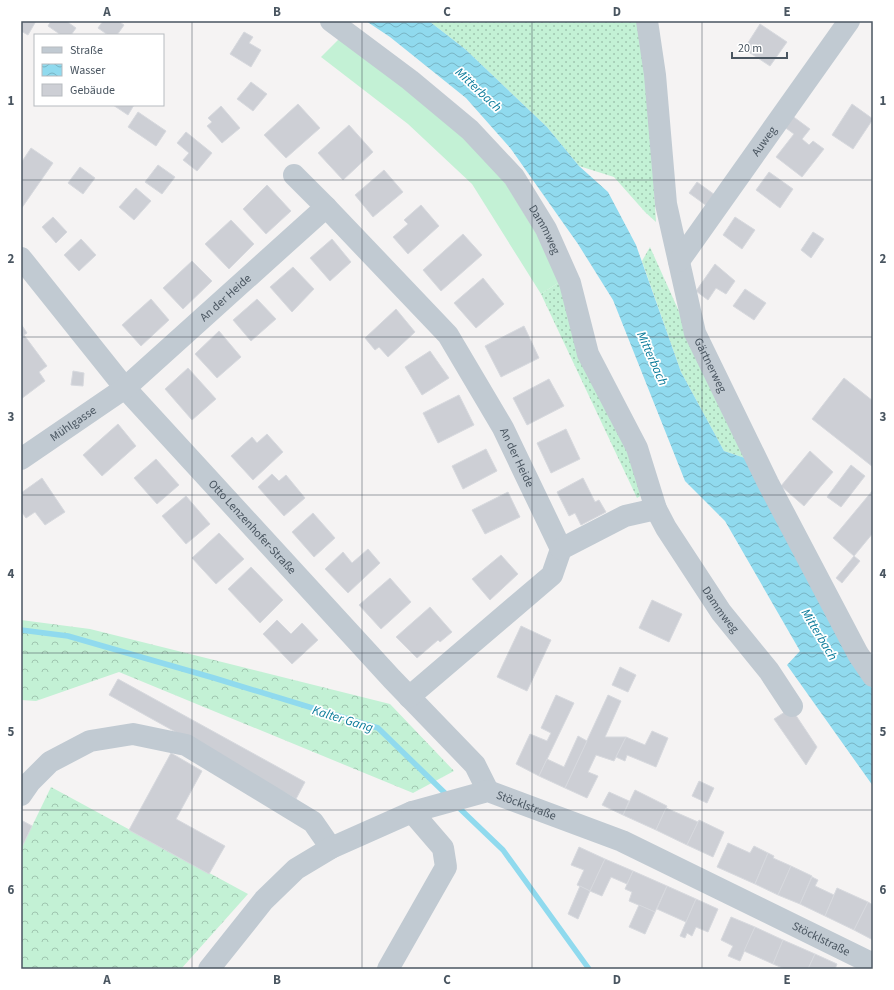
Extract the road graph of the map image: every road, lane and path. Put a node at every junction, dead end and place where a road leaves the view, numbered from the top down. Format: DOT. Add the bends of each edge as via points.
graph roads {
  1 [pos="330,21"];
  2 [pos="647,21"];
  3 [pos="849,21"];
  4 [pos="294,174"];
  5 [pos="326,207"];
  6 [pos="21,258"];
  7 [pos="679,261"];
  8 [pos="124,388"];
  9 [pos="21,459"];
  10 [pos="656,509"];
  11 [pos="561,550"];
  12 [pos="873,676"];
  13 [pos="409,697"];
  14 [pos="792,706"];
  15 [pos="488,792"];
  16 [pos="21,795"];
  17 [pos="412,812"];
  18 [pos="331,848"];
  19 [pos="873,964"];
  20 [pos="209,969"];
  21 [pos="388,969"];
  1 -- 10 [label="street, Dammweg" via="410,80 470,130 514,177 546,229 570,283 588,354 637,448"];
  2 -- 7 [label="street, Gärtnerweg" via="655,75 666,204"];
  3 -- 7 [label="street, Auweg"];
  4 -- 5 [label="street, An der Heide"];
  5 -- 8 [label="street, An der Heide"];
  5 -- 11 [label="street, An der Heide" via="448,335 503,428"];
  6 -- 8 [label="street, Otto Lenzenhofer-Straße"];
  7 -- 12 [label="street, Gärtnerweg" via="695,333 768,483 858,654"];
  8 -- 9 [label="street, Mühlgasse"];
  8 -- 13 [label="street, Otto Lenzenhofer-Straße"];
  10 -- 11 [label="street" via="625,516"];
  10 -- 14 [label="street, Dammweg" via="721,612 769,671"];
  11 -- 13 [label="street" via="552,575"];
  13 -- 15 [label="street, Otto Lenzenhofer-Straße" via="475,765"];
  15 -- 17 [label="street, Stöcklstraße"];
  15 -- 19 [label="street, Stöcklstraße" via="622,841"];
  16 -- 18 [label="street" via="50,762 90,741 133,734 186,745 313,822"];
  17 -- 18 [label="street, Stöcklstraße"];
  17 -- 21 [label="street" via="442,848 446,867"];
  18 -- 20 [label="street, Stöcklstraße" via="296,869 264,900"];
}
